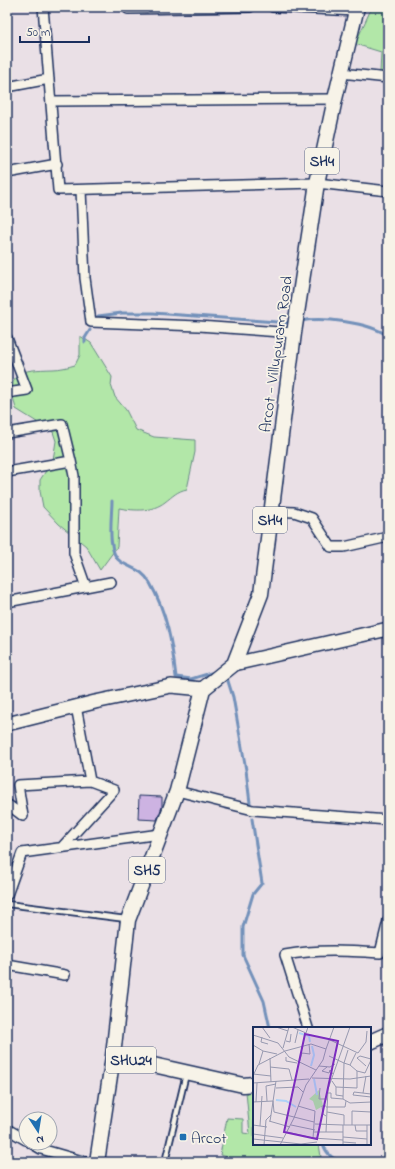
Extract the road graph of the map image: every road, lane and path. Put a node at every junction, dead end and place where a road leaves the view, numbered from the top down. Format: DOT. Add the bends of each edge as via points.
graph roads {
  1 [pos="43,7"];
  2 [pos="128,7"];
  3 [pos="250,7"];
  4 [pos="273,7"];
  5 [pos="356,9"];
  6 [pos="341,72"];
  7 [pos="388,78"];
  8 [pos="49,79"];
  9 [pos="7,87"];
  10 [pos="335,99"];
  11 [pos="51,101"];
  12 [pos="57,164"];
  13 [pos="7,173"];
  14 [pos="318,184"];
  15 [pos="81,190"];
  16 [pos="388,191"];
  17 [pos="294,332"];
  18 [pos="7,338"];
  19 [pos="7,393"];
  20 [pos="7,433"];
  21 [pos="71,461"];
  22 [pos="7,472"];
  23 [pos="271,511"];
  24 [pos="388,537"];
  25 [pos="111,582"];
  26 [pos="86,587"];
  27 [pos="7,602"];
  28 [pos="388,629"];
  29 [pos="234,664"];
  30 [pos="203,689"];
  31 [pos="76,706"];
  32 [pos="7,724"];
  33 [pos="90,781"];
  34 [pos="177,791"];
  35 [pos="7,804"];
  36 [pos="388,820"];
  37 [pos="160,834"];
  38 [pos="62,847"];
  39 [pos="7,895"];
  40 [pos="7,904"];
  41 [pos="128,920"];
  42 [pos="388,921"];
  43 [pos="7,965"];
  44 [pos="65,975"];
  45 [pos="308,1027"];
  46 [pos="388,1034"];
  47 [pos="371,1042"];
  48 [pos="113,1056"];
  49 [pos="187,1072"];
  50 [pos="253,1084"];
  51 [pos="7,1129"];
  52 [pos="18,1135"];
  53 [pos="48,1151"];
  54 [pos="86,1162"];
  55 [pos="97,1162"];
  56 [pos="165,1162"];
  1 -- 8 [label="street"];
  2 -- 3 [label="street"];
  4 -- 5 [label="street"];
  5 -- 6 [label="main road, Arcot - Villupuram Road / SH4"];
  6 -- 7 [label="street"];
  6 -- 10 [label="main road, Arcot - Villupuram Road / SH4"];
  8 -- 9 [label="street"];
  8 -- 11 [label="street"];
  10 -- 11 [label="street"];
  10 -- 14 [label="main road, Arcot - Villupuram Road / SH4"];
  11 -- 12 [label="street"];
  12 -- 13 [label="street"];
  12 -- 15 [label="street" via="58,190"];
  14 -- 15 [label="street"];
  14 -- 16 [label="street"];
  14 -- 17 [label="main road, Arcot - Villupuram Road / SH4"];
  15 -- 17 [label="street" via="90,322"];
  17 -- 23 [label="main road, Arcot - Villupuram Road / SH4"];
  18 -- 19 [label="street" via="27,390"];
  20 -- 21 [label="street" via="62,424"];
  21 -- 22 [label="street"];
  21 -- 26 [label="street" via="74,476 74,552"];
  23 -- 24 [label="street" via="294,512 312,518 331,547 344,547"];
  23 -- 29 [label="main road, Arcot - Villupuram Road / SH4" via="261,594"];
  25 -- 26 [label="street"];
  26 -- 27 [label="street"];
  28 -- 29 [label="main road"];
  29 -- 30 [label="main road"];
  30 -- 31 [label="main road" via="171,686"];
  30 -- 34 [label="main road, SH5"];
  31 -- 32 [label="main road"];
  31 -- 33 [label="street"];
  33 -- 35 [label="street" via="18,785 23,816"];
  33 -- 38 [label="street" via="114,790"];
  34 -- 36 [label="street" via="253,810"];
  34 -- 37 [label="main road, SH5"];
  37 -- 38 [label="street"];
  37 -- 41 [label="main road, SH5"];
  38 -- 39 [label="street" via="22,853"];
  40 -- 41 [label="lane"];
  41 -- 48 [label="main road, SH5"];
  42 -- 45 [label="street" via="380,953 332,951 285,955"];
  43 -- 44 [label="street"];
  46 -- 47 [label="main road"];
  48 -- 49 [label="main road, SHU24"];
  48 -- 55 [label="main road, SHU24"];
  49 -- 50 [label="main road, SHU24" via="243,1085"];
  49 -- 56 [label="lane"];
  51 -- 52 [label="street"];
  53 -- 54 [label="street"];
}
